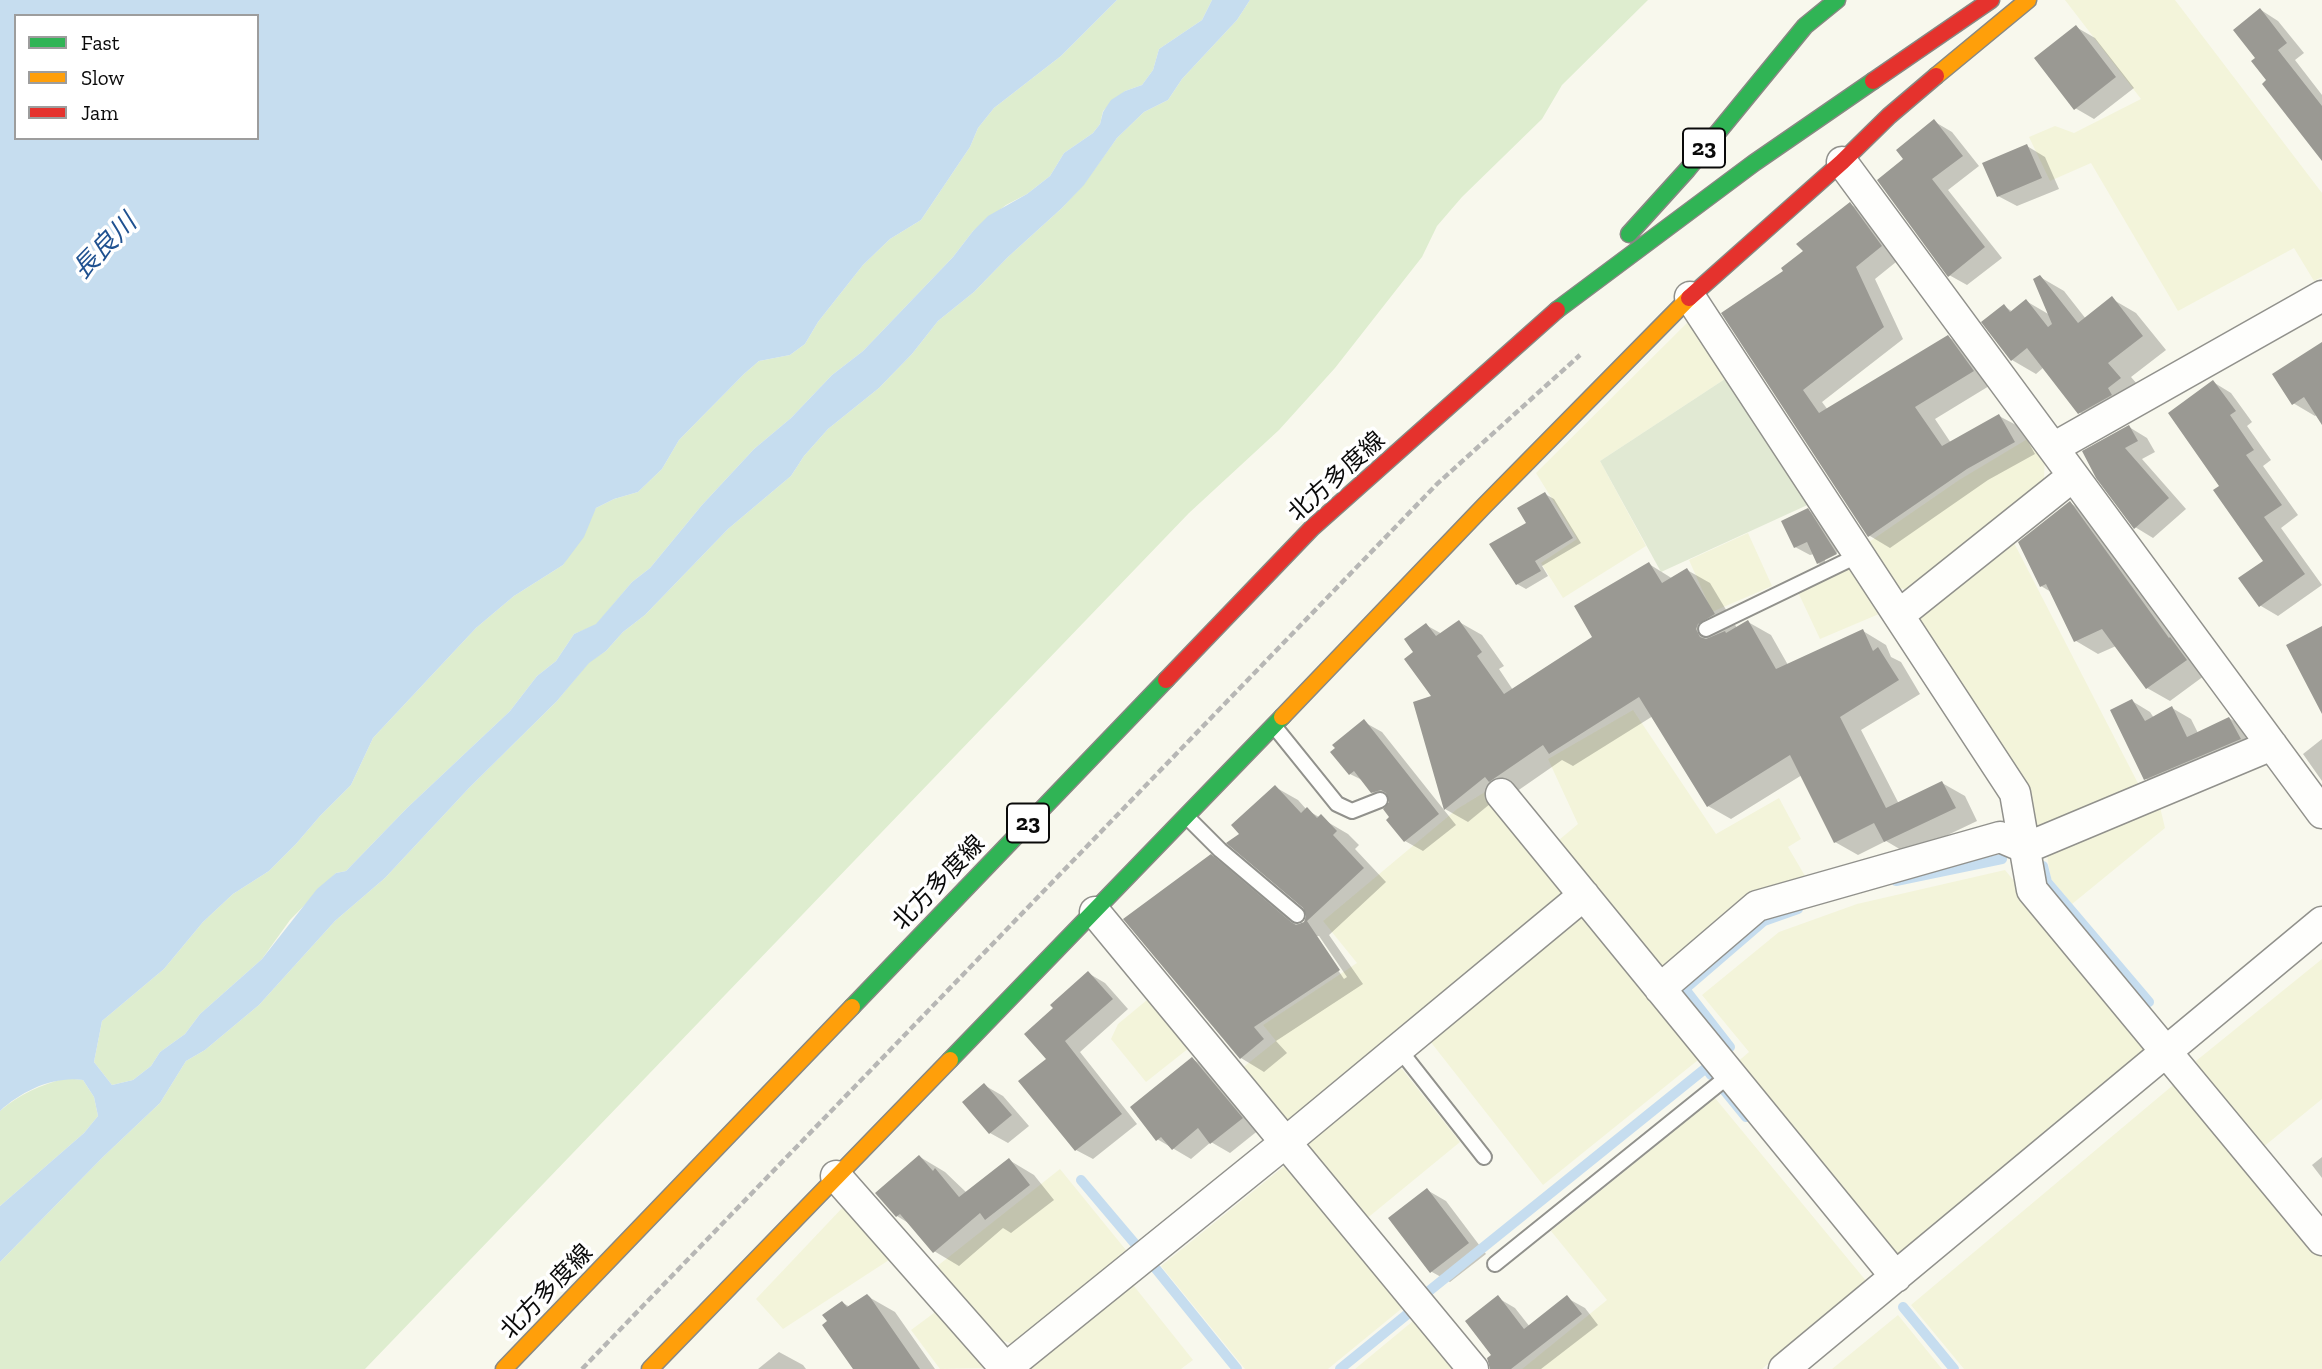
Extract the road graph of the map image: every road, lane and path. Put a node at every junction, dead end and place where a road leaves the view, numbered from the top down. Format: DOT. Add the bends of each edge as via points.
graph roads {
  1 [pos="1837,0"];
  2 [pos="1991,0"];
  3 [pos="2028,0"];
  4 [pos="1842,162"];
  5 [pos="2322,296"];
  6 [pos="1690,297"];
  7 [pos="1572,298"];
  8 [pos="1584,351"];
  9 [pos="2053,448"];
  10 [pos="2073,476"];
  11 [pos="1859,555"];
  12 [pos="1899,615"];
  13 [pos="1706,629"];
  14 [pos="1273,725"];
  15 [pos="2272,745"];
  16 [pos="1501,794"];
  17 [pos="1380,800"];
  18 [pos="2322,813"];
  19 [pos="1186,816"];
  20 [pos="2026,848"];
  21 [pos="1584,895"];
  22 [pos="1095,912"];
  23 [pos="1297,915"];
  24 [pos="2322,922"];
  25 [pos="1660,989"];
  26 [pos="1399,1049"];
  27 [pos="2166,1052"];
  28 [pos="1731,1074"];
  29 [pos="1286,1142"];
  30 [pos="1484,1157"];
  31 [pos="835,1176"];
  32 [pos="2322,1240"];
  33 [pos="1495,1264"];
  34 [pos="1896,1277"];
  35 [pos="504,1369"];
  36 [pos="582,1369"];
  37 [pos="650,1369"];
  38 [pos="1005,1369"];
  39 [pos="1474,1369"];
  40 [pos="1784,1369"];
  1 -- 7 [label="main road, 23" via="1805,26 1687,170"];
  2 -- 7 [label="main road" via="1754,163"];
  3 -- 4 [label="main road" via="1889,116"];
  4 -- 6 [label="main road"];
  4 -- 9 [label="street"];
  5 -- 9 [label="street"];
  6 -- 11 [label="street"];
  6 -- 14 [label="main road"];
  7 -- 35 [label="main road, 北方多度線 / 23" via="1312,528"];
  8 -- 36 [label="path" via="1437,484"];
  9 -- 10 [label="street"];
  10 -- 12 [label="street"];
  10 -- 15 [label="street"];
  11 -- 12 [label="street"];
  11 -- 13 [label="lane"];
  12 -- 20 [label="street" via="2015,793"];
  14 -- 17 [label="lane" via="1337,804 1352,811"];
  14 -- 19 [label="main road"];
  15 -- 18 [label="street"];
  15 -- 20 [label="street"];
  16 -- 21 [label="street"];
  19 -- 22 [label="main road"];
  19 -- 23 [label="lane"];
  20 -- 25 [label="street" via="2000,836 1757,906"];
  20 -- 27 [label="street" via="2032,890"];
  21 -- 25 [label="street"];
  21 -- 26 [label="street"];
  22 -- 29 [label="street"];
  22 -- 31 [label="main road"];
  24 -- 27 [label="street"];
  25 -- 28 [label="street"];
  26 -- 29 [label="street"];
  26 -- 30 [label="lane"];
  27 -- 32 [label="street"];
  27 -- 34 [label="street"];
  28 -- 33 [label="lane"];
  28 -- 34 [label="street"];
  29 -- 38 [label="street"];
  29 -- 39 [label="street"];
  31 -- 37 [label="main road"];
  31 -- 38 [label="street"];
  34 -- 40 [label="street"];
}
